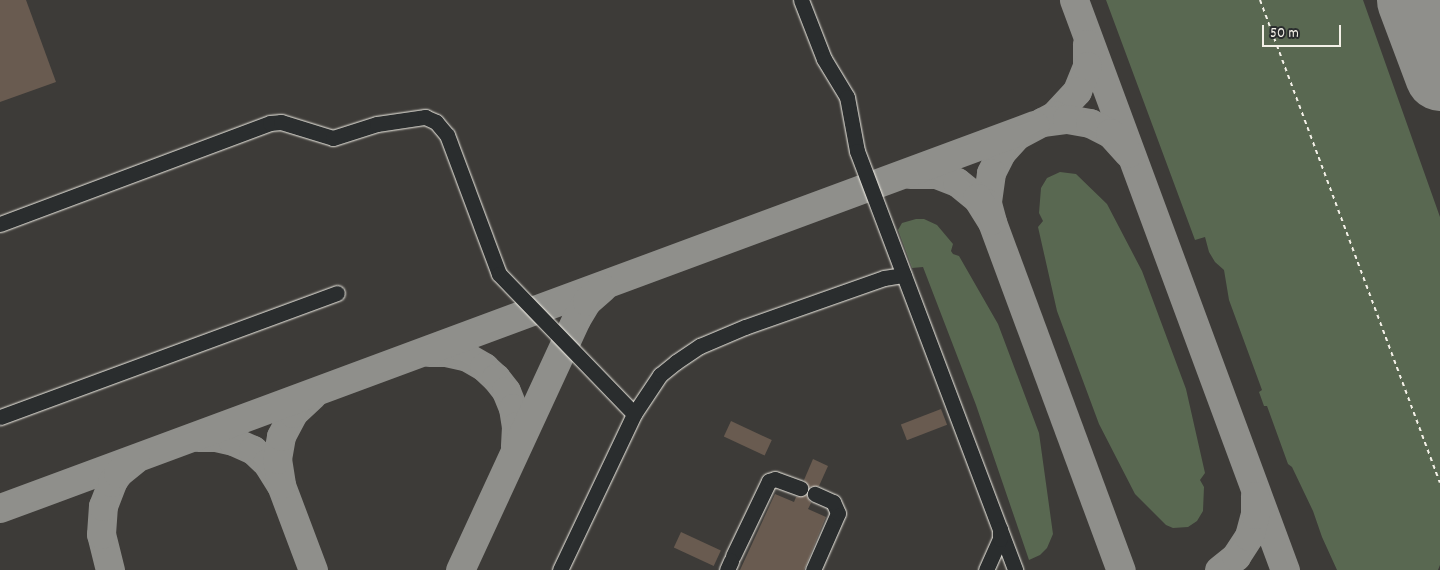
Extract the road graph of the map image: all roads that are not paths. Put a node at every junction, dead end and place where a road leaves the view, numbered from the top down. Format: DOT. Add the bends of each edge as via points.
graph roads {
  1 [pos="801,0"];
  2 [pos="0,224"];
  3 [pos="904,275"];
  4 [pos="337,293"];
  5 [pos="634,414"];
  6 [pos="0,417"];
  7 [pos="800,488"];
  8 [pos="815,494"];
  9 [pos="999,525"];
  10 [pos="730,562"];
  11 [pos="560,570"];
  12 [pos="813,570"];
  13 [pos="986,570"];
  14 [pos="1015,570"];
  1 -- 3 [label="lane" via="824,59 847,97 854,140"];
  2 -- 5 [label="lane" via="270,123 281,122 333,138 377,124 416,117 430,118 447,134 499,274"];
  3 -- 5 [label="lane" via="884,278 803,306 700,346 660,375"];
  3 -- 9 [label="lane"];
  4 -- 6 [label="lane"];
  5 -- 11 [label="lane"];
  7 -- 10 [label="lane" via="775,479 769,481"];
  8 -- 12 [label="lane" via="833,502 838,513"];
  9 -- 13 [label="lane" via="1000,539"];
  9 -- 14 [label="lane"];
}
